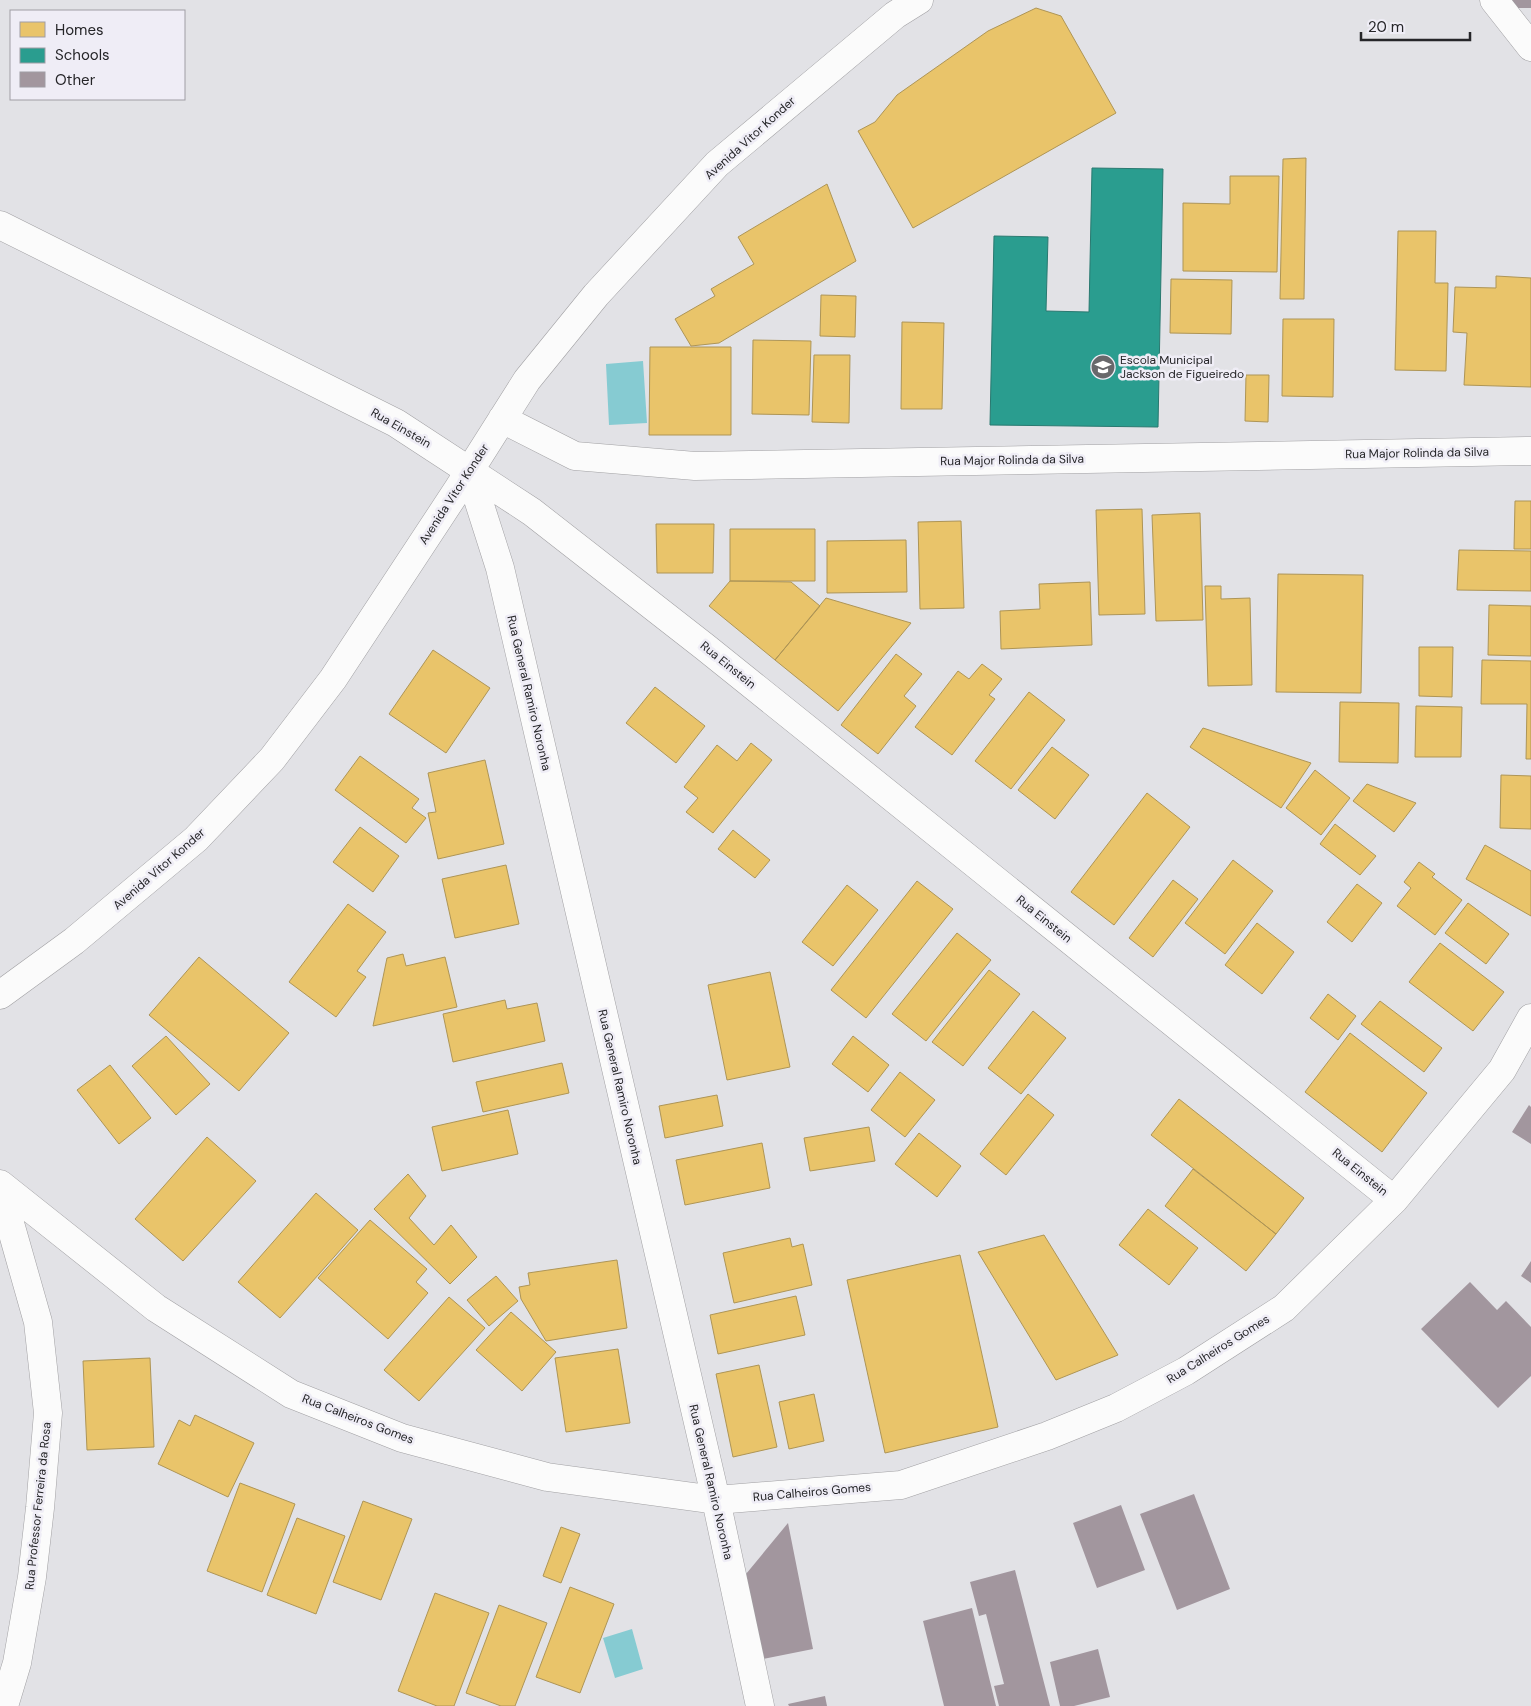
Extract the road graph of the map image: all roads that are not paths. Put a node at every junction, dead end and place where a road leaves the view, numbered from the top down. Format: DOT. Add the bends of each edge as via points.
graph roads {
  1 [pos="918,0"];
  2 [pos="1494,0"];
  3 [pos="1531,47"];
  4 [pos="0,225"];
  5 [pos="502,419"];
  6 [pos="1531,451"];
  7 [pos="469,471"];
  8 [pos="0,995"];
  9 [pos="1531,1018"];
  10 [pos="0,1184"];
  11 [pos="0,1188"];
  12 [pos="1394,1200"];
  13 [pos="716,1500"];
  14 [pos="4,1706"];
  15 [pos="760,1706"];
  1 -- 5 [label="street, Avenida Vitor Konder" via="895,15 718,164 596,295 527,380"];
  2 -- 3 [label="street"];
  4 -- 7 [label="street, Rua Einstein" via="396,423"];
  5 -- 6 [label="street, Rua Major Rolinda da Silva" via="575,456 695,466"];
  5 -- 7 [label="street, Avenida Vitor Konder"];
  7 -- 8 [label="street, Avenida Vitor Konder" via="333,679 272,759 196,840 74,941"];
  7 -- 12 [label="street, Rua Einstein" via="532,512 705,647"];
  7 -- 13 [label="street, Rua General Ramiro Noronha" via="500,568"];
  9 -- 12 [label="street, Rua Calheiros Gomes" via="1502,1070"];
  10 -- 13 [label="street, Rua Calheiros Gomes" via="156,1308 292,1394 402,1438 547,1477"];
  11 -- 14 [label="street, Rua Professor Ferreira da Rosa" via="38,1322 48,1414 32,1577 17,1663"];
  12 -- 13 [label="street, Rua Calheiros Gomes" via="1284,1308 1186,1371 1116,1408 1047,1436 901,1485"];
  13 -- 15 [label="street, Rua General Ramiro Noronha"];
}
